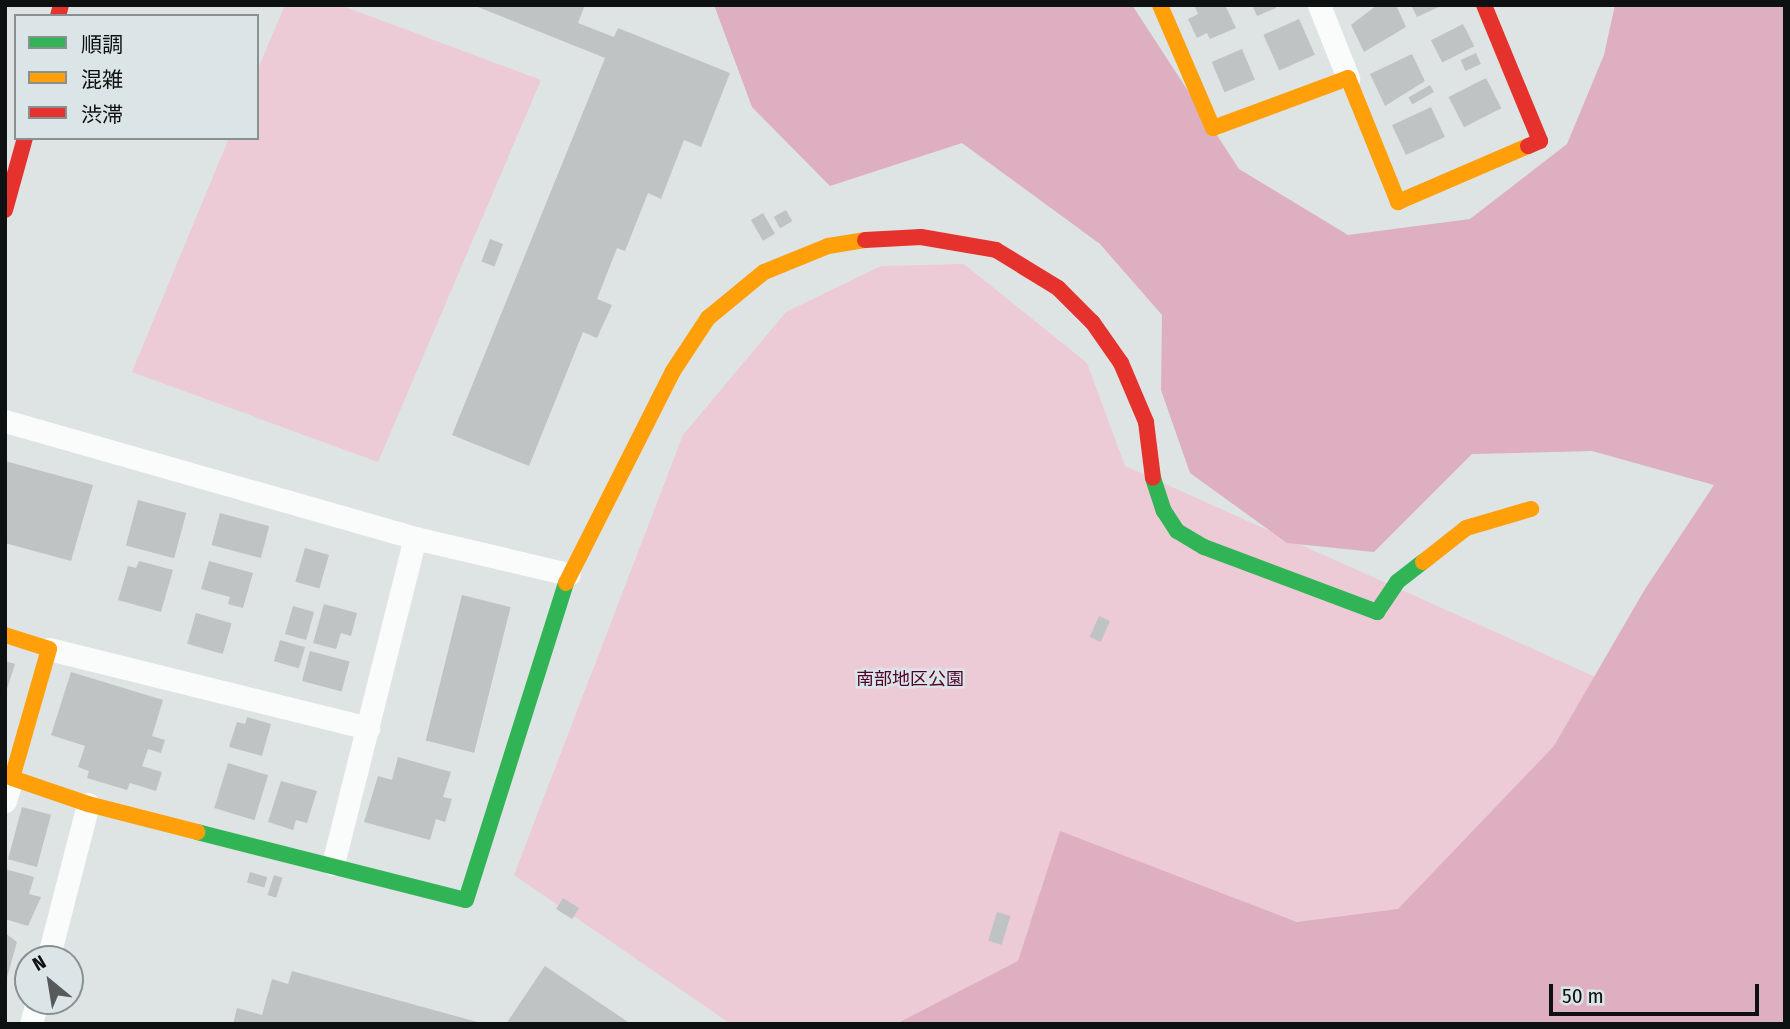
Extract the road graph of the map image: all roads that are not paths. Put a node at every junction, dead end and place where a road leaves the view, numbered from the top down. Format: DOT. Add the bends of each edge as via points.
graph roads {
  1 [pos="1160,5"];
  2 [pos="1319,5"];
  3 [pos="1484,5"];
  4 [pos="1348,78"];
  5 [pos="24,140"];
  6 [pos="5,210"];
  7 [pos="5,421"];
  8 [pos="1531,509"];
  9 [pos="415,538"];
  10 [pos="569,574"];
  11 [pos="5,635"];
  12 [pos="49,649"];
  13 [pos="368,727"];
  14 [pos="12,778"];
  15 [pos="5,801"];
  16 [pos="88,804"];
  17 [pos="333,864"];
  18 [pos="52,945"];
  1 -- 4 [label="street" via="1213,128"];
  2 -- 4 [label="street"];
  3 -- 4 [label="street" via="1539,141 1398,202"];
  5 -- 6 [label="street"];
  7 -- 9 [label="street"];
  8 -- 10 [label="street" via="1466,528 1398,582 1377,612 1204,547 1177,531 1164,511 1154,487 1146,422 1121,363 1093,323 1058,288 996,250 921,237 876,238 828,246 764,272 708,318 673,370"];
  9 -- 10 [label="street"];
  9 -- 13 [label="street"];
  10 -- 17 [label="street" via="466,900"];
  11 -- 12 [label="street"];
  12 -- 13 [label="street"];
  12 -- 14 [label="street"];
  13 -- 17 [label="street"];
  14 -- 15 [label="street"];
  14 -- 16 [label="street"];
  16 -- 17 [label="street"];
  16 -- 18 [label="street"];
}
